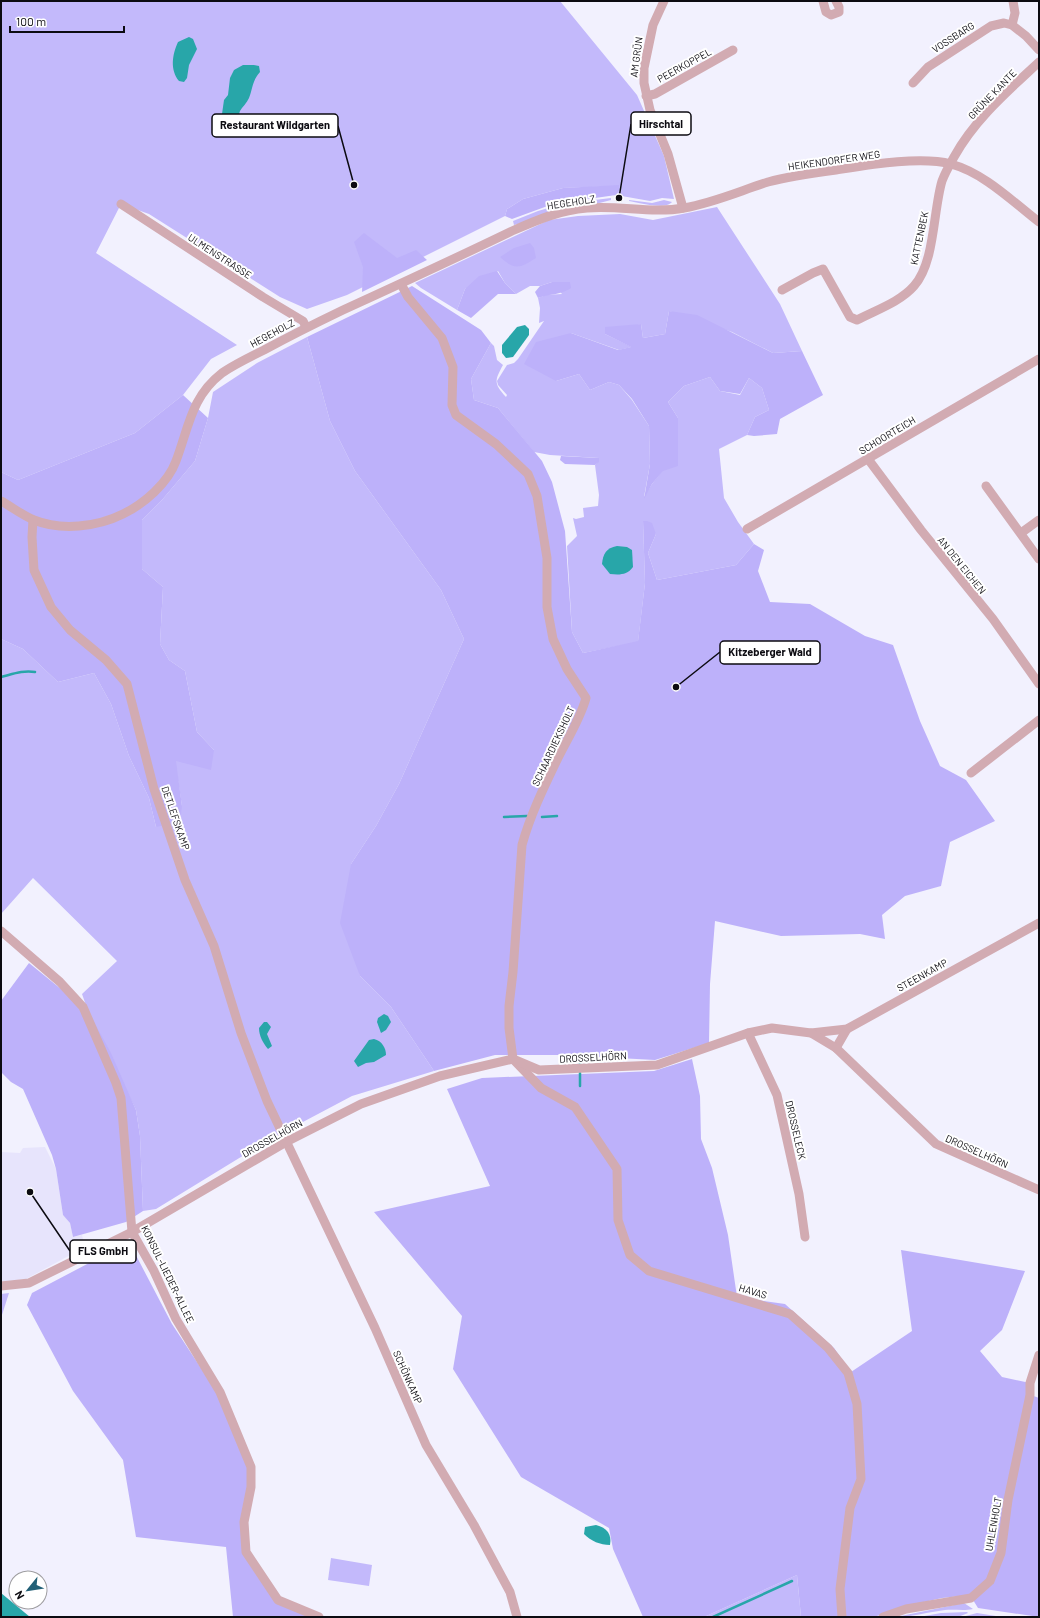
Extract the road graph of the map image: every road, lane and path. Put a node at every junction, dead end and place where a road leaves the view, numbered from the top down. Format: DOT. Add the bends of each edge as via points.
graph roads {
  1 [pos="823,1"];
  2 [pos="836,1"];
  3 [pos="1013,1"];
  4 [pos="662,2"];
  5 [pos="1012,25"];
  6 [pos="733,50"];
  7 [pos="1039,50"];
  8 [pos="1039,62"];
  9 [pos="913,83"];
  10 [pos="646,96"];
  11 [pos="951,164"];
  12 [pos="121,204"];
  13 [pos="619,208"];
  14 [pos="683,208"];
  15 [pos="1039,222"];
  16 [pos="401,284"];
  17 [pos="782,290"];
  18 [pos="306,327"];
  19 [pos="1039,359"];
  20 [pos="868,460"];
  21 [pos="986,486"];
  22 [pos="1,501"];
  23 [pos="33,520"];
  24 [pos="1039,520"];
  25 [pos="747,529"];
  26 [pos="1020,533"];
  27 [pos="1039,559"];
  28 [pos="1039,684"];
  29 [pos="1039,720"];
  30 [pos="971,773"];
  31 [pos="1039,923"];
  32 [pos="1,931"];
  33 [pos="847,1029"];
  34 [pos="748,1033"];
  35 [pos="811,1033"];
  36 [pos="836,1048"];
  37 [pos="513,1059"];
  38 [pos="286,1142"];
  39 [pos="1039,1190"];
  40 [pos="132,1232"];
  41 [pos="805,1237"];
  42 [pos="1,1286"];
  43 [pos="1039,1355"];
  44 [pos="319,1617"];
  45 [pos="517,1617"];
  46 [pos="842,1617"];
  47 [pos="883,1617"];
  1 -- 2 [label="street" via="826,12 831,15 839,12"];
  3 -- 5 [label="street" via="1015,13"];
  4 -- 10 [label="street, AM GRÜN" via="653,25 644,68"];
  5 -- 7 [label="street"];
  5 -- 9 [label="street, VOSSBARG" via="1004,23 991,26 928,67"];
  6 -- 10 [label="street, PEERKOPPEL" via="655,94"];
  8 -- 11 [label="street, GRÜNE KANTE" via="982,117"];
  10 -- 14 [label="street, AM GRÜN" via="668,154"];
  11 -- 14 [label="street, HEIKENDORFER WEG" via="876,164 784,178"];
  11 -- 15 [label="street, HEIKENDORFER WEG" via="988,183"];
  11 -- 17 [label="street, KATTENBEK" via="943,180 929,254 922,276 901,297 857,320 850,317 823,269"];
  12 -- 18 [label="street, ULMENSTRASSE" via="303,321"];
  13 -- 14 [label="street, HEIKENDORFER WEG" via="659,211"];
  13 -- 16 [label="street, HEGEHOLZ" via="588,208 546,216"];
  16 -- 18 [label="street, HEGEHOLZ"];
  16 -- 37 [label="street, SCHAARDIEKSHOLT" via="442,338 453,367 452,405 456,415 496,444 528,474 537,496 547,558 547,607 553,639 567,669 586,698 527,826 522,845 513,972 508,1006"];
  18 -- 23 [label="street, HEGEHOLZ" via="222,373 210,384 193,409 175,462 160,485 142,502 124,514 84,526 63,526"];
  19 -- 20 [label="street, SCHOORTEICH"];
  20 -- 25 [label="street, SCHOORTEICH"];
  20 -- 28 [label="street, AN DEN EICHEN" via="992,619"];
  21 -- 26 [label="street"];
  22 -- 23 [label="street, HEGEHOLZ"];
  23 -- 38 [label="street, DETLEFSKAMP" via="34,570 51,607 70,630 106,660 127,684 154,789 185,880 214,946 241,1033 264,1095"];
  24 -- 26 [label="street"];
  26 -- 27 [label="street"];
  29 -- 30 [label="street"];
  31 -- 33 [label="street, STEENKAMP"];
  32 -- 40 [label="street, KONSUL-LIEDER-ALLEE" via="60,982 83,1007 95,1033 121,1098"];
  33 -- 35 [label="street, STEENKAMP"];
  33 -- 36 [label="street"];
  34 -- 35 [label="street, DROSSELHÖRN" via="772,1028"];
  34 -- 37 [label="street, DROSSELHÖRN" via="656,1065 539,1070"];
  34 -- 41 [label="street, DROSSELECK" via="777,1095 799,1194"];
  35 -- 36 [label="street, DROSSELHÖRN"];
  36 -- 39 [label="street, DROSSELHÖRN" via="936,1144"];
  37 -- 38 [label="street, DROSSELHÖRN" via="440,1076 361,1104"];
  37 -- 46 [label="street, HAVAS" via="541,1088 575,1107 617,1169 618,1220 630,1255 649,1271 790,1314 828,1348 848,1373 857,1404 861,1479 849,1515 840,1589"];
  38 -- 40 [label="street, DROSSELHÖRN"];
  38 -- 45 [label="street, SCHÖNKAMP" via="375,1328 426,1445 474,1525 506,1586"];
  40 -- 42 [label="street, DROSSELHÖRN" via="29,1283"];
  40 -- 44 [label="street, KONSUL-LIEDER-ALLEE" via="154,1271 176,1319 220,1392 251,1467 251,1487 244,1522 246,1552 278,1600"];
  43 -- 47 [label="street, UHLENHOLT" via="1030,1383 1030,1395 1008,1500 1001,1552 990,1581 971,1598 906,1609"];
}
